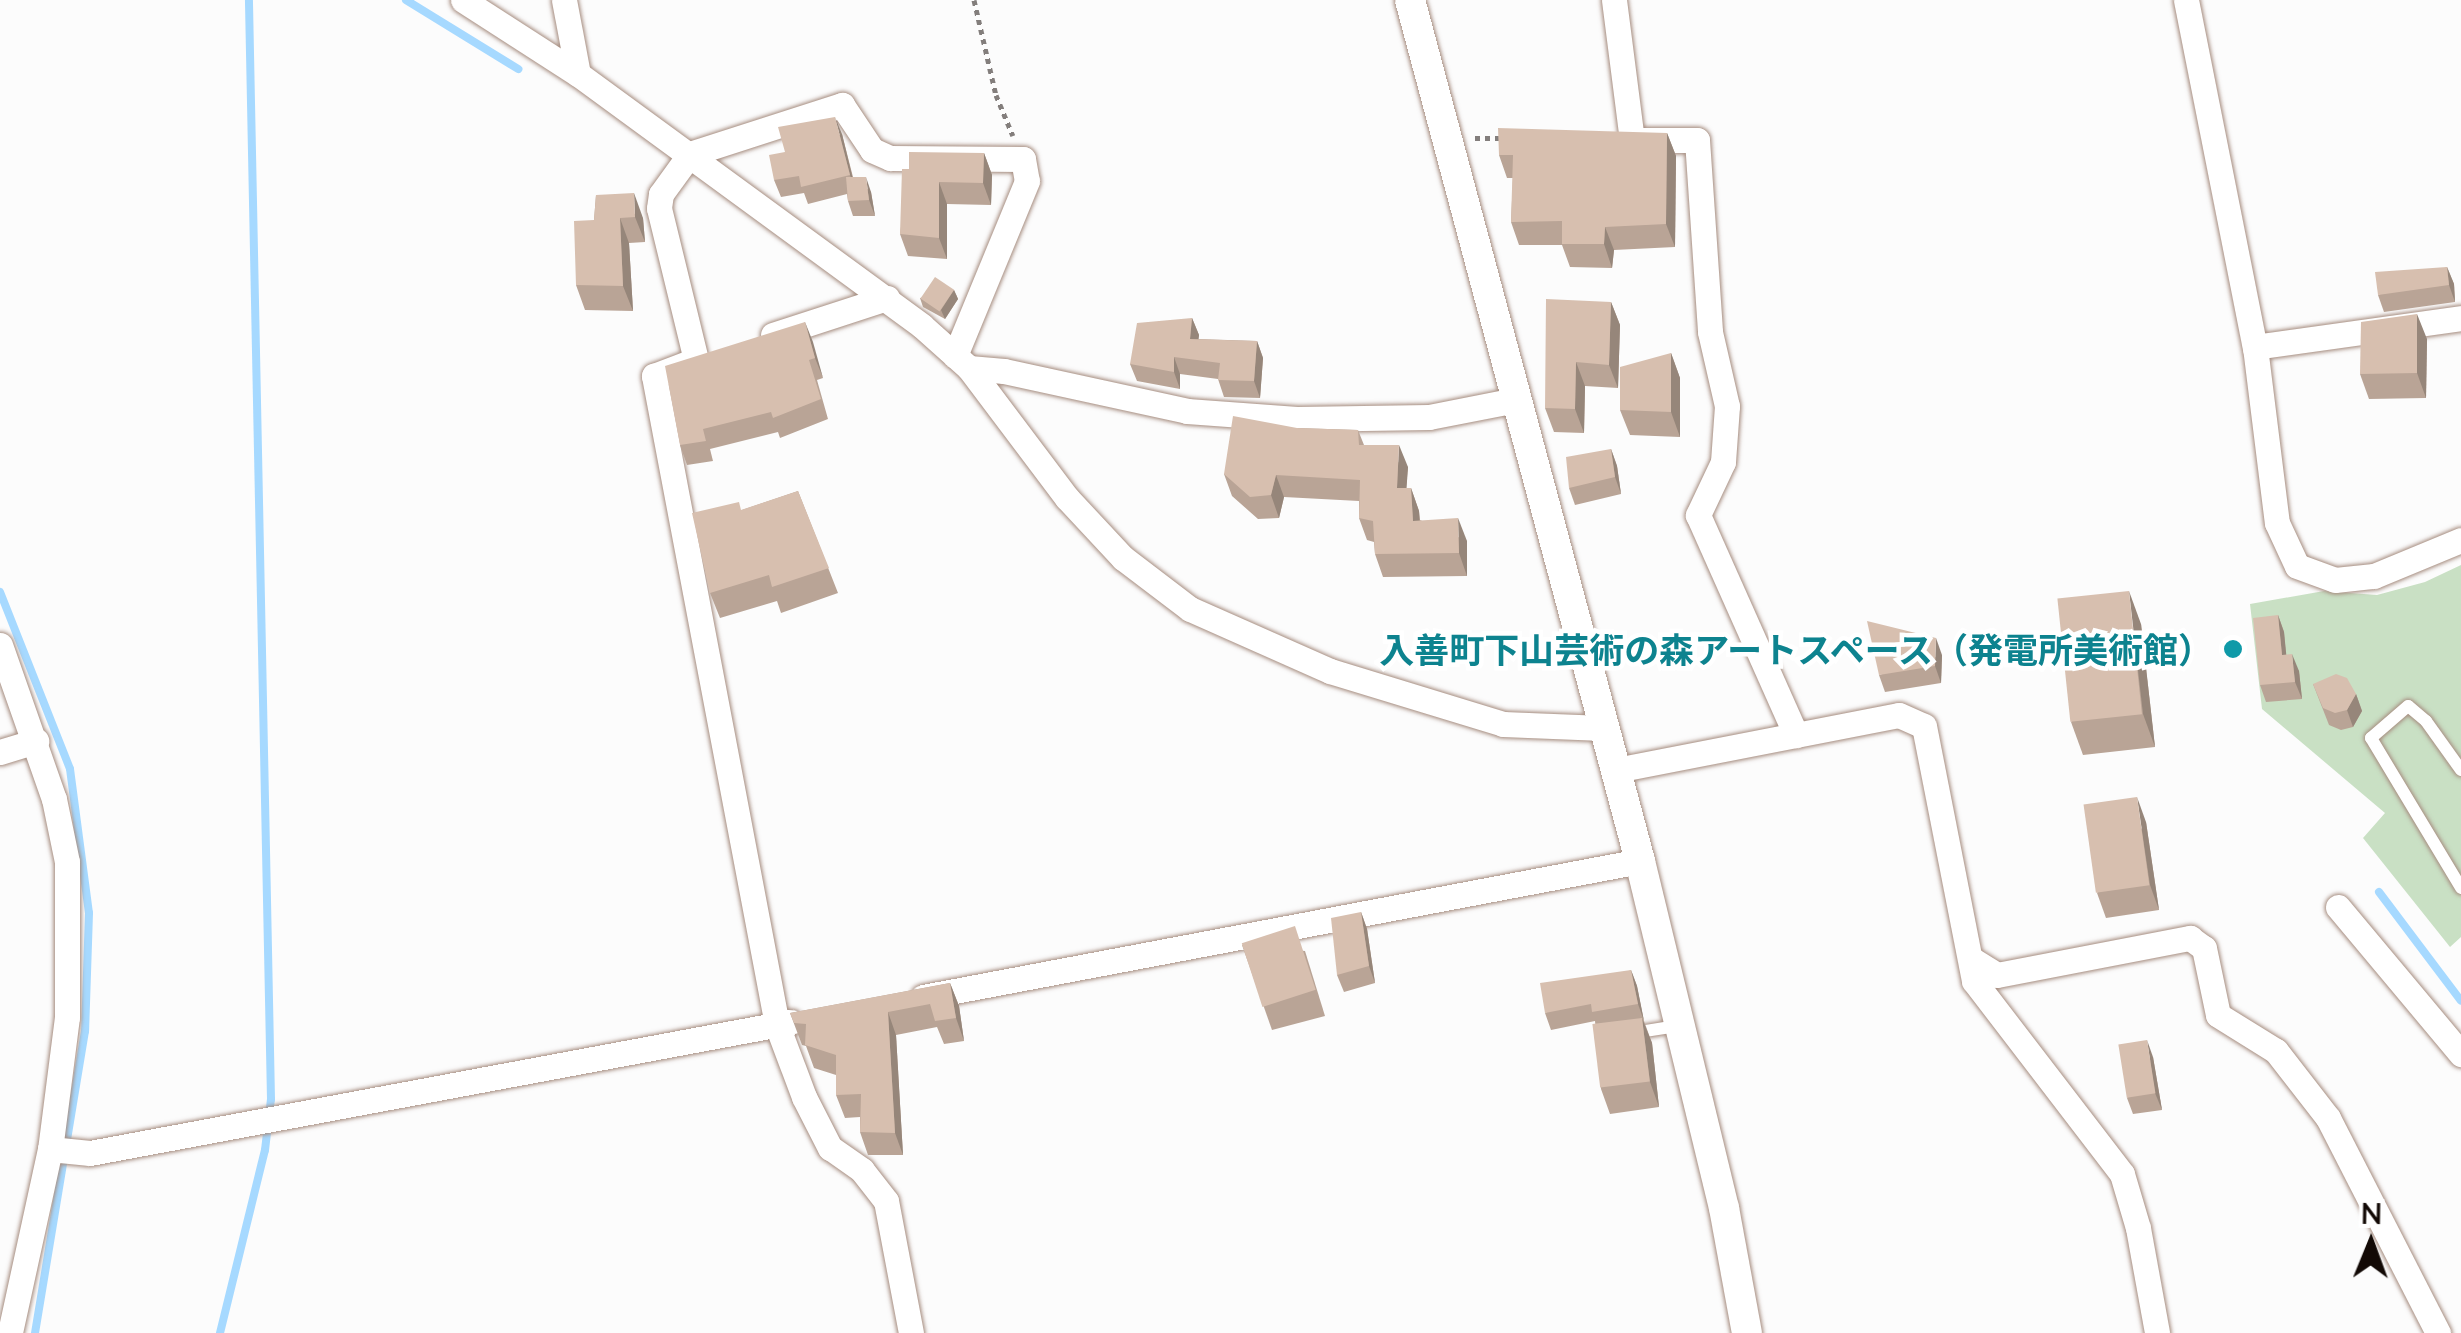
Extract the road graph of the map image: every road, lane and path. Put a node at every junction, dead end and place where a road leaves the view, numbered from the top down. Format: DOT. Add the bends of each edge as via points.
graph roads {
  1 [pos="462,0"];
  2 [pos="564,0"];
  3 [pos="974,0"];
  4 [pos="1410,0"];
  5 [pos="1614,0"];
  6 [pos="2186,0"];
  7 [pos="578,74"];
  8 [pos="1446,137"];
  9 [pos="1520,138"];
  10 [pos="690,154"];
  11 [pos="1023,159"];
  12 [pos="887,298"];
  13 [pos="2461,318"];
  14 [pos="748,343"];
  15 [pos="2255,347"];
  16 [pos="962,362"];
  17 [pos="1516,400"];
  18 [pos="2461,540"];
  19 [pos="0,645"];
  20 [pos="1603,728"];
  21 [pos="1796,735"];
  22 [pos="36,741"];
  23 [pos="0,752"];
  24 [pos="1616,770"];
  25 [pos="2461,770"];
  26 [pos="1640,861"];
  27 [pos="2461,888"];
  28 [pos="2338,908"];
  29 [pos="1973,960"];
  30 [pos="894,1002"];
  31 [pos="816,1017"];
  32 [pos="777,1025"];
  33 [pos="1680,1026"];
  34 [pos="1624,1035"];
  35 [pos="2461,1054"];
  36 [pos="50,1149"];
  37 [pos="10,1333"];
  38 [pos="912,1333"];
  39 [pos="1748,1333"];
  40 [pos="2157,1333"];
  41 [pos="2438,1333"];
  1 -- 7 [label="street"];
  2 -- 7 [label="street"];
  3 -- 11 [label="path" via="996,95"];
  4 -- 8 [label="street"];
  5 -- 21 [label="street" via="1632,140 1698,140 1710,332 1727,406 1723,462 1698,515"];
  6 -- 15 [label="street"];
  7 -- 10 [label="street"];
  8 -- 9 [label="path"];
  8 -- 17 [label="street"];
  10 -- 11 [label="street" via="842,104 872,150 890,158"];
  10 -- 12 [label="street"];
  10 -- 32 [label="street" via="658,208 705,358 654,376"];
  11 -- 16 [label="street" via="1028,181"];
  12 -- 14 [label="street"];
  12 -- 16 [label="street"];
  13 -- 15 [label="street"];
  15 -- 18 [label="street" via="2276,523 2297,566 2335,580 2374,576"];
  16 -- 17 [label="street" via="1187,411 1298,420 1429,417"];
  16 -- 20 [label="street" via="1067,498 1123,558 1190,609 1330,671 1504,724"];
  17 -- 20 [label="street"];
  19 -- 22 [label="street"];
  20 -- 24 [label="street"];
  21 -- 24 [label="street"];
  21 -- 29 [label="street" via="1899,715 1924,726"];
  22 -- 23 [label="street"];
  22 -- 36 [label="street" via="67,862 67,1018"];
  24 -- 26 [label="street"];
  25 -- 27 [label="lane" via="2408,706 2372,738"];
  26 -- 30 [label="street"];
  26 -- 33 [label="street"];
  28 -- 35 [label="street"];
  29 -- 40 [label="street" via="1974,981 2122,1174"];
  29 -- 41 [label="street" via="1998,975 2190,938 2204,948 2218,1015 2276,1051 2328,1118"];
  31 -- 32 [label="street"];
  32 -- 36 [label="street" via="90,1154"];
  32 -- 38 [label="street" via="830,1148 862,1170 886,1200"];
  33 -- 34 [label="lane"];
  33 -- 39 [label="street"];
  36 -- 37 [label="street"];
}
